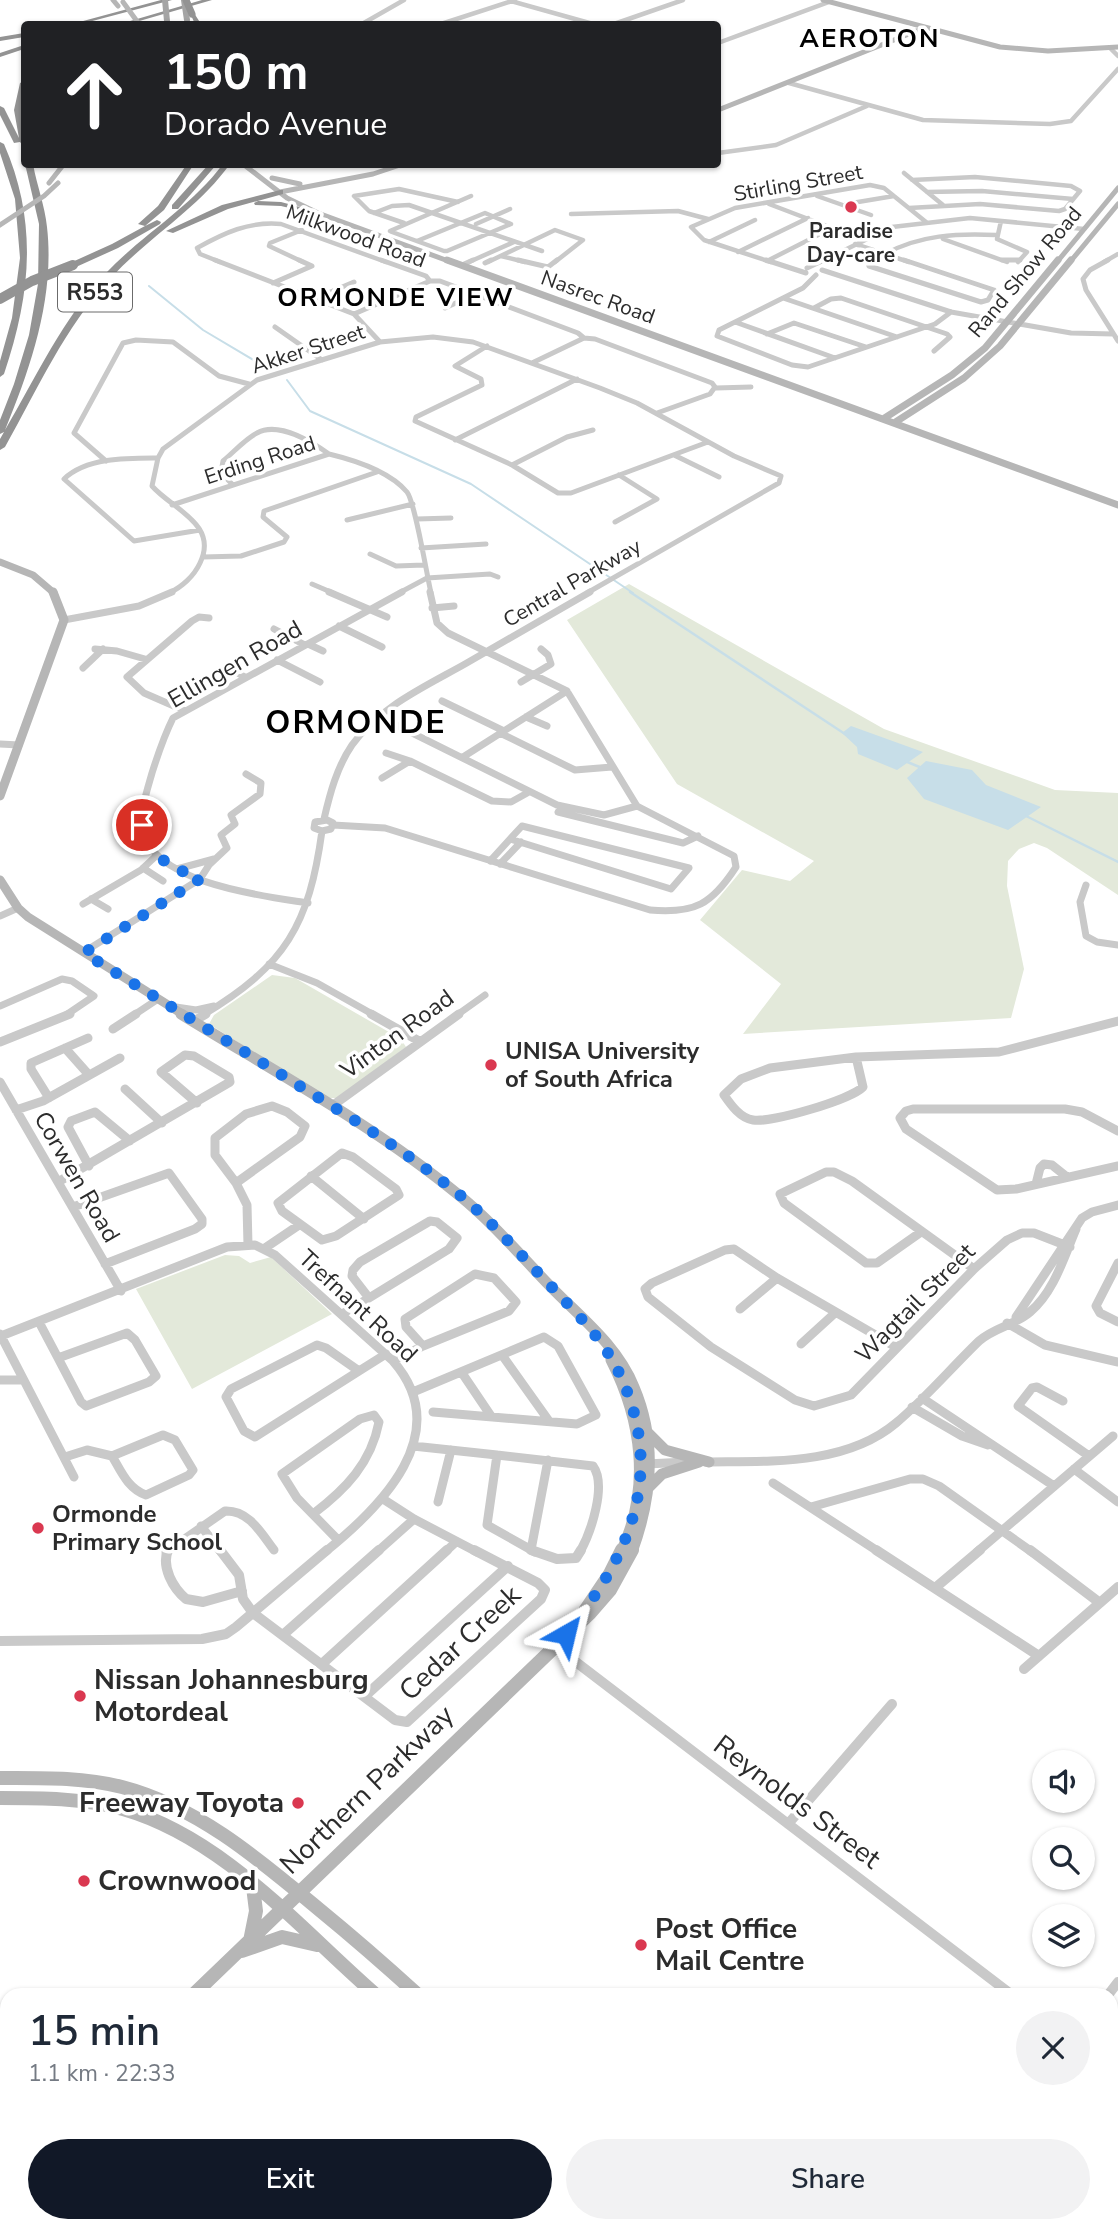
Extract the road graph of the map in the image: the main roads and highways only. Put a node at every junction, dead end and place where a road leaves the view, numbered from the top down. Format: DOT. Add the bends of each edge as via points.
graph roads {
  1 [pos="113,0"];
  2 [pos="167,0"];
  3 [pos="183,0"];
  4 [pos="209,0"];
  5 [pos="826,1"];
  6 [pos="121,3"];
  7 [pos="156,15"];
  8 [pos="86,21"];
  9 [pos="106,21"];
  10 [pos="130,21"];
  11 [pos="133,21"];
  12 [pos="136,21"];
  13 [pos="140,21"];
  14 [pos="167,21"];
  15 [pos="194,21"];
  16 [pos="924,28"];
  17 [pos="21,36"];
  18 [pos="0,39"];
  19 [pos="1118,47"];
  20 [pos="21,48"];
  21 [pos="0,55"];
  22 [pos="21,56"];
  23 [pos="0,63"];
  24 [pos="21,96"];
  25 [pos="0,108"];
  26 [pos="721,109"];
  27 [pos="21,128"];
  28 [pos="0,144"];
  29 [pos="21,151"];
  30 [pos="29,168"];
  31 [pos="61,168"];
  32 [pos="70,168"];
  33 [pos="188,168"];
  34 [pos="212,168"];
  35 [pos="224,168"];
  36 [pos="249,168"];
  37 [pos="259,168"];
  38 [pos="378,168"];
  39 [pos="391,168"];
  40 [pos="0,171"];
  41 [pos="272,178"];
  42 [pos="312,184"];
  43 [pos="1118,188"];
  44 [pos="282,190"];
  45 [pos="297,198"];
  46 [pos="18,200"];
  47 [pos="1118,204"];
  48 [pos="225,207"];
  49 [pos="318,213"];
  50 [pos="0,219"];
  51 [pos="0,225"];
  52 [pos="88,258"];
  53 [pos="460,264"];
  54 [pos="118,265"];
  55 [pos="0,299"];
  56 [pos="0,374"];
  57 [pos="885,418"];
  58 [pos="895,422"];
  59 [pos="0,431"];
  60 [pos="0,447"];
  61 [pos="1118,505"];
  62 [pos="0,562"];
  63 [pos="0,796"];
  64 [pos="0,880"];
  65 [pos="596,1333"];
  66 [pos="647,1431"];
  67 [pos="646,1464"];
  68 [pos="649,1488"];
  69 [pos="578,1623"];
  70 [pos="0,1779"];
  71 [pos="0,1798"];
  72 [pos="253,1887"];
  73 [pos="299,1892"];
  74 [pos="281,1911"];
  75 [pos="250,1941"];
  76 [pos="323,1947"];
  77 [pos="236,1954"];
  78 [pos="200,1988"];
  79 [pos="368,1988"];
  80 [pos="410,1988"];
  1 -- 6 [label="main road"];
  2 -- 8 [label="highway"];
  2 -- 14 [label="main road, bridge"];
  3 -- 9 [label="highway"];
  3 -- 15 [label="highway, bridge"];
  4 -- 7 [label="highway"];
  5 -- 16 [label="main road"];
  6 -- 10 [label="main road"];
  6 -- 12 [label="main road, bridge"];
  7 -- 11 [label="highway"];
  7 -- 13 [label="highway"];
  16 -- 19 [label="main road" via="1022,50"];
  16 -- 26 [label="main road"];
  17 -- 18 [label="highway"];
  20 -- 21 [label="highway"];
  22 -- 23 [label="highway"];
  24 -- 27 [label="highway"];
  25 -- 29 [label="highway"];
  28 -- 46 [label="highway"];
  30 -- 59 [label="highway" via="44,232 43,289 22,378"];
  31 -- 50 [label="main road" via="49,183"];
  32 -- 51 [label="main road, bridge" via="44,196"];
  33 -- 52 [label="highway" via="161,208"];
  34 -- 52 [label="highway, R553" via="166,215"];
  35 -- 54 [label="highway, R553" via="201,198"];
  36 -- 44 [label="main road, Nasrec Road"];
  37 -- 41 [label="main road, Nasrec Road"];
  38 -- 42 [label="main road"];
  39 -- 42 [label="main road"];
  40 -- 46 [label="highway"];
  41 -- 42 [label="main road"];
  41 -- 44 [label="main road, Nasrec Road"];
  42 -- 44 [label="main road"];
  42 -- 45 [label="main road"];
  43 -- 57 [label="main road, Rand Show Road" via="985,348 953,376"];
  44 -- 45 [label="main road, Nasrec Road"];
  44 -- 48 [label="highway"];
  44 -- 49 [label="main road, Nasrec Road"];
  45 -- 53 [label="main road, Nasrec Road" via="332,216"];
  46 -- 56 [label="highway" via="22,292"];
  47 -- 58 [label="main road, Rand Show Road" via="1019,325 964,378"];
  48 -- 49 [label="highway" via="272,203"];
  48 -- 54 [label="highway" via="176,228"];
  49 -- 53 [label="main road, Nasrec Road"];
  52 -- 55 [label="highway, R553, bridge"];
  53 -- 57 [label="main road, Nasrec Road"];
  54 -- 60 [label="highway, R553" via="90,297"];
  57 -- 58 [label="main road, Nasrec Road"];
  58 -- 61 [label="main road, Nasrec Road"];
  62 -- 63 [label="main road" via="27,571 48,585 61,602 64,620"];
  64 -- 65 [label="main road" via="18,908 84,953 393,1145 460,1196"];
  65 -- 66 [label="main road" via="625,1369"];
  65 -- 67 [label="main road" via="632,1405"];
  66 -- 67 [label="main road"];
  66 -- 68 [label="main road" via="665,1450 704,1462 662,1474"];
  67 -- 68 [label="main road, Northern Parkway"];
  67 -- 69 [label="main road, Northern Parkway" via="621,1555"];
  68 -- 69 [label="main road, Northern Parkway" via="637,1539 622,1573 600,1606"];
  69 -- 73 [label="main road, Northern Parkway"];
  70 -- 73 [label="main road" via="93,1781 141,1794 232,1839"];
  71 -- 72 [label="main road" via="84,1801 125,1810 191,1840"];
  72 -- 74 [label="main road"];
  72 -- 75 [label="main road" via="256,1911"];
  73 -- 74 [label="main road, Northern Parkway"];
  73 -- 80 [label="main road"];
  74 -- 75 [label="main road, Northern Parkway"];
  74 -- 76 [label="main road"];
  75 -- 77 [label="main road, Northern Parkway"];
  76 -- 77 [label="main road" via="282,1937"];
  76 -- 79 [label="main road"];
  77 -- 78 [label="main road, Northern Parkway"];
}
